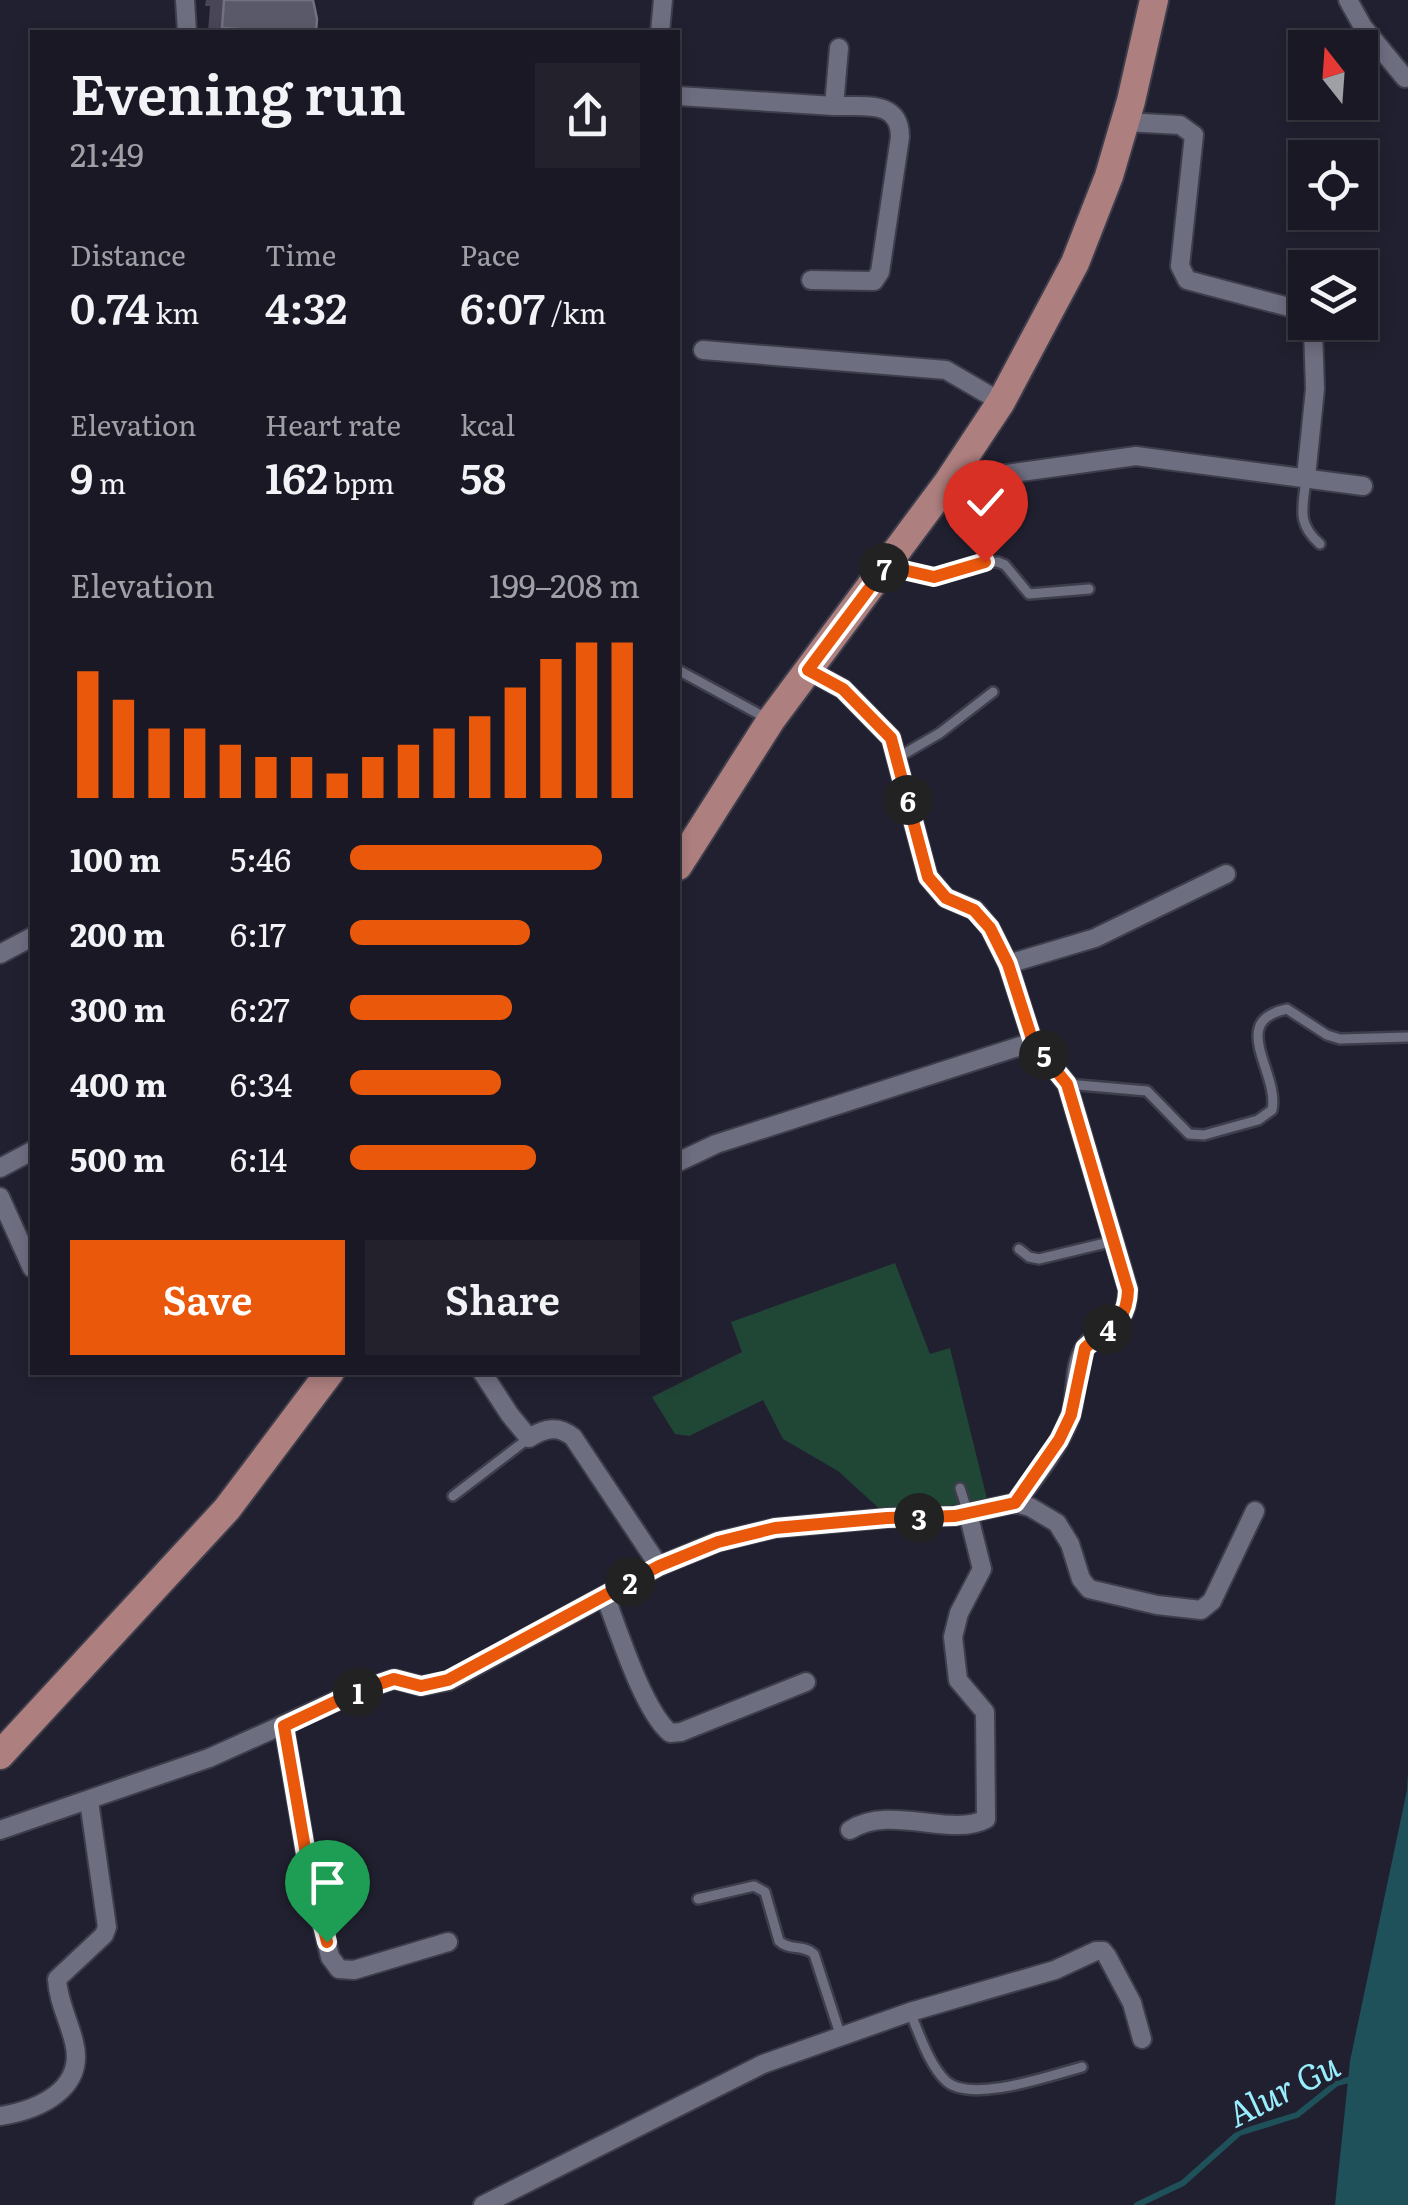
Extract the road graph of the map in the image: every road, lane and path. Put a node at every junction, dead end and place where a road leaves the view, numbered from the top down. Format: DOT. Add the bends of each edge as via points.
graph roads {
  1 [pos="185,0"];
  2 [pos="663,0"];
  3 [pos="1154,0"];
  4 [pos="1348,0"];
  5 [pos="186,30"];
  6 [pos="660,30"];
  7 [pos="838,48"];
  8 [pos="1406,78"];
  9 [pos="680,96"];
  10 [pos="834,106"];
  11 [pos="1126,122"];
  12 [pos="811,280"];
  13 [pos="1288,307"];
  14 [pos="1313,340"];
  15 [pos="703,350"];
  16 [pos="1001,402"];
  17 [pos="1312,478"];
  18 [pos="948,482"];
  19 [pos="1363,486"];
  20 [pos="1320,544"];
  21 [pos="886,566"];
  22 [pos="1089,589"];
  23 [pos="808,670"];
  24 [pos="680,671"];
  25 [pos="993,692"];
  26 [pos="771,720"];
  27 [pos="896,758"];
  28 [pos="680,863"];
  29 [pos="1226,874"];
  30 [pos="30,938"];
  31 [pos="0,954"];
  32 [pos="1008,964"];
  33 [pos="1408,1037"];
  34 [pos="1033,1042"];
  35 [pos="1067,1084"];
  36 [pos="30,1152"];
  37 [pos="680,1161"];
  38 [pos="0,1168"];
  39 [pos="0,1197"];
  40 [pos="1114,1241"];
  41 [pos="1019,1248"];
  42 [pos="30,1264"];
  43 [pos="328,1375"];
  44 [pos="484,1375"];
  45 [pos="529,1438"];
  46 [pos="960,1488"];
  47 [pos="453,1496"];
  48 [pos="1015,1503"];
  49 [pos="1255,1511"];
  50 [pos="968,1513"];
  51 [pos="659,1566"];
  52 [pos="605,1596"];
  53 [pos="806,1682"];
  54 [pos="284,1726"];
  55 [pos="0,1755"];
  56 [pos="89,1801"];
  57 [pos="0,1830"];
  58 [pos="850,1830"];
  59 [pos="698,1899"];
  60 [pos="448,1942"];
  61 [pos="910,2012"];
  62 [pos="841,2037"];
  63 [pos="1142,2039"];
  64 [pos="1082,2067"];
  65 [pos="0,2116"];
  66 [pos="482,2205"];
  1 -- 5 [label="street"];
  2 -- 6 [label="street"];
  3 -- 11 [label="main road"];
  4 -- 8 [label="street"];
  7 -- 10 [label="street"];
  9 -- 10 [label="street"];
  10 -- 12 [label="street" via="883,108 900,124 900,138 880,272 865,283"];
  11 -- 13 [label="street" via="1180,125 1194,135 1180,266 1186,280"];
  11 -- 16 [label="main road" via="1075,263"];
  14 -- 17 [label="street"];
  15 -- 16 [label="street" via="946,370"];
  16 -- 18 [label="main road"];
  17 -- 18 [label="street" via="1136,456"];
  17 -- 19 [label="street"];
  17 -- 20 [label="lane" via="1302,514 1306,532"];
  18 -- 21 [label="main road"];
  21 -- 22 [label="lane" via="934,577 998,562 1030,594"];
  21 -- 23 [label="main road"];
  23 -- 26 [label="main road"];
  23 -- 27 [label="street" via="843,689 891,738"];
  24 -- 26 [label="lane"];
  25 -- 27 [label="lane"];
  26 -- 28 [label="main road"];
  27 -- 32 [label="street" via="928,877 946,898 983,917"];
  29 -- 32 [label="street" via="1095,938"];
  30 -- 31 [label="street"];
  32 -- 34 [label="street"];
  33 -- 35 [label="lane" via="1340,1039 1286,1009 1272,1012 1256,1032 1272,1110 1204,1135 1189,1134 1147,1092"];
  34 -- 35 [label="street"];
  34 -- 37 [label="street"];
  35 -- 40 [label="street"];
  36 -- 38 [label="street"];
  39 -- 42 [label="street"];
  40 -- 41 [label="lane" via="1039,1259"];
  40 -- 48 [label="street" via="1128,1308 1085,1348 1071,1415"];
  43 -- 55 [label="main road" via="227,1509"];
  44 -- 45 [label="street"];
  45 -- 47 [label="lane"];
  45 -- 51 [label="street" via="557,1428 573,1438"];
  46 -- 50 [label="lane"];
  48 -- 49 [label="street" via="1057,1523 1090,1589 1196,1610 1209,1605"];
  48 -- 50 [label="street"];
  50 -- 51 [label="street" via="775,1528"];
  50 -- 58 [label="street" via="982,1569 953,1637 958,1680 985,1712 986,1819 967,1826 898,1820"];
  51 -- 52 [label="street"];
  52 -- 53 [label="street" via="647,1700 670,1733"];
  52 -- 54 [label="street" via="448,1680 421,1686 394,1679"];
  54 -- 56 [label="street"];
  54 -- 60 [label="street" via="307,1860 338,1968 354,1970"];
  56 -- 57 [label="street"];
  56 -- 65 [label="street" via="106,1927 57,1980 75,2066 49,2102"];
  59 -- 62 [label="lane" via="754,1886 765,1892 778,1941 814,1954"];
  61 -- 62 [label="street"];
  61 -- 63 [label="street" via="1103,1951 1132,2003"];
  61 -- 64 [label="lane" via="936,2067 954,2086 974,2092"];
  62 -- 66 [label="street" via="763,2064"];
}
